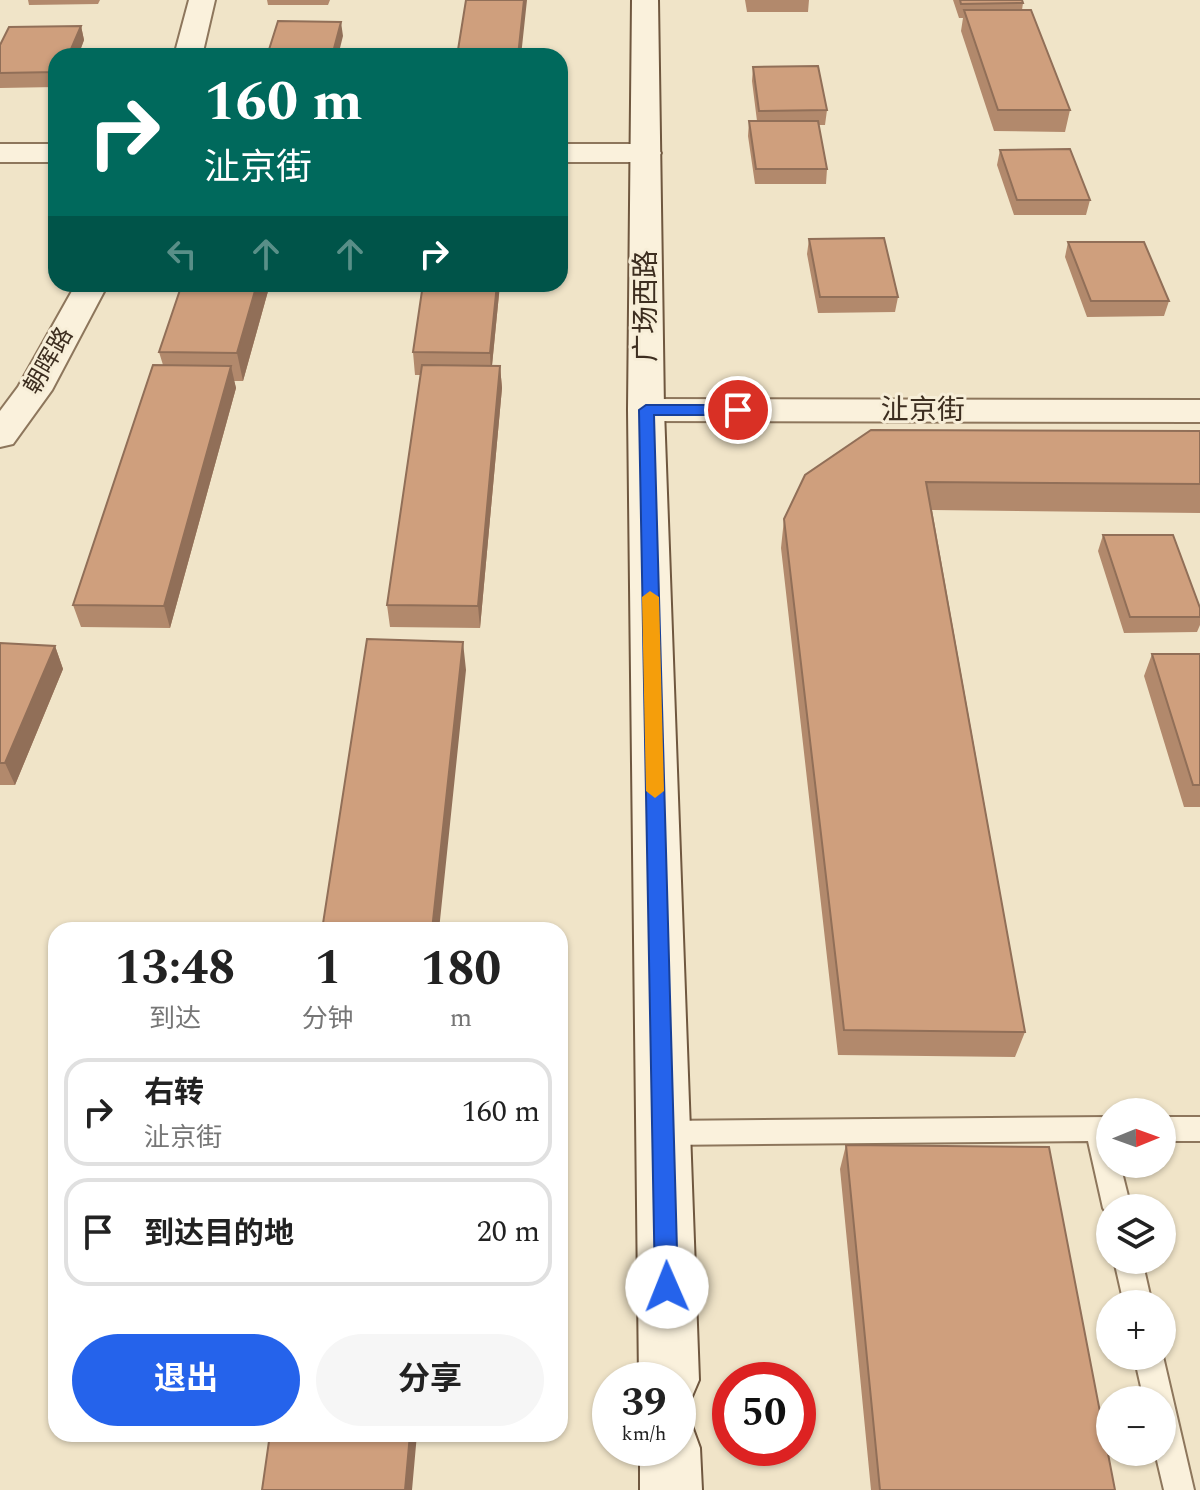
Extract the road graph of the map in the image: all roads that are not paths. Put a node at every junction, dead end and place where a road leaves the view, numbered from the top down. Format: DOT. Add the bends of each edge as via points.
graph roads {
  1 [pos="202,0"];
  2 [pos="645,0"];
  3 [pos="190,48"];
  4 [pos="0,153"];
  5 [pos="48,153"];
  6 [pos="568,153"];
  7 [pos="646,153"];
  8 [pos="88,292"];
  9 [pos="646,410"];
  10 [pos="1200,411"];
  11 [pos="0,436"];
  12 [pos="1176,1129"];
  13 [pos="1200,1129"];
  14 [pos="1096,1130"];
  15 [pos="663,1133"];
  16 [pos="669,1362"];
  17 [pos="670,1466"];
  18 [pos="1174,1466"];
  19 [pos="671,1490"];
  20 [pos="1179,1490"];
  1 -- 3 [label="main road"];
  2 -- 7 [label="main road, 广场西路"];
  4 -- 5 [label="main road"];
  6 -- 7 [label="main road"];
  7 -- 9 [label="main road, 广场西路"];
  8 -- 11 [label="main road, 朝晖路" via="34,390"];
  9 -- 10 [label="main road, 沚京街"];
  9 -- 15 [label="main road, 广场西路"];
  12 -- 13 [label="lane"];
  14 -- 15 [label="lane"];
  15 -- 16 [label="main road, 广场西路"];
  17 -- 19 [label="main road"];
  18 -- 20 [label="lane"];
}
